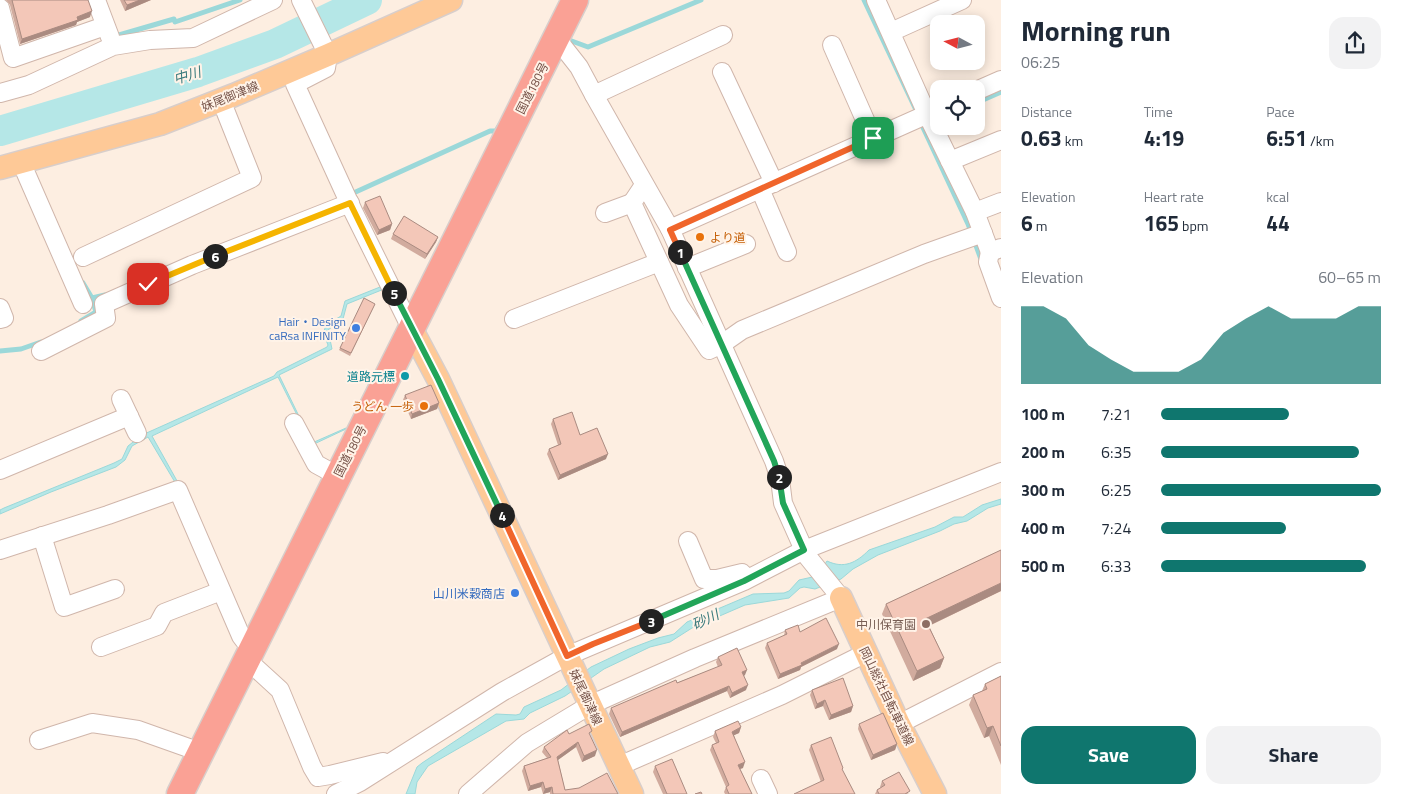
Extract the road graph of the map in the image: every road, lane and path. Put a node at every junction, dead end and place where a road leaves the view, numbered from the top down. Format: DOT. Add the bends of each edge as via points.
graph roads {
  1 [pos="96,0"];
  2 [pos="273,0"];
  3 [pos="301,0"];
  4 [pos="451,0"];
  5 [pos="575,0"];
  6 [pos="876,0"];
  7 [pos="962,0"];
  8 [pos="0,8"];
  9 [pos="106,26"];
  10 [pos="890,32"];
  11 [pos="723,34"];
  12 [pos="557,39"];
  13 [pos="832,45"];
  14 [pos="114,46"];
  15 [pos="326,52"];
  16 [pos="722,72"];
  17 [pos="1001,80"];
  18 [pos="985,87"];
  19 [pos="0,93"];
  20 [pos="594,95"];
  21 [pos="220,100"];
  22 [pos="928,117"];
  23 [pos="873,138"];
  24 [pos="1001,140"];
  25 [pos="950,162"];
  26 [pos="10,165"];
  27 [pos="644,184"];
  28 [pos="767,186"];
  29 [pos="347,198"];
  30 [pos="1001,202"];
  31 [pos="632,203"];
  32 [pos="975,212"];
  33 [pos="605,213"];
  34 [pos="670,230"];
  35 [pos="975,235"];
  36 [pos="746,244"];
  37 [pos="995,250"];
  38 [pos="788,252"];
  39 [pos="83,258"];
  40 [pos="659,262"];
  41 [pos="688,268"];
  42 [pos="1001,298"];
  43 [pos="84,304"];
  44 [pos="0,308"];
  45 [pos="0,319"];
  46 [pos="514,319"];
  47 [pos="412,328"];
  48 [pos="722,344"];
  49 [pos="41,351"];
  50 [pos="121,399"];
  51 [pos="129,416"];
  52 [pos="294,423"];
  53 [pos="137,433"];
  54 [pos="1001,464"];
  55 [pos="0,470"];
  56 [pos="1001,472"];
  57 [pos="338,476"];
  58 [pos="975,482"];
  59 [pos="42,536"];
  60 [pos="688,541"];
  61 [pos="1,546"];
  62 [pos="806,553"];
  63 [pos="778,564"];
  64 [pos="115,589"];
  65 [pos="221,591"];
  66 [pos="838,595"];
  67 [pos="101,647"];
  68 [pos="250,652"];
  69 [pos="866,653"];
  70 [pos="569,659"];
  71 [pos="1001,672"];
  72 [pos="589,702"];
  73 [pos="899,724"];
  74 [pos="39,740"];
  75 [pos="200,752"];
  76 [pos="400,757"];
  77 [pos="619,766"];
  78 [pos="180,794"];
  79 [pos="336,794"];
  80 [pos="468,794"];
  81 [pos="632,794"];
  82 [pos="935,794"];
  1 -- 9 [label="street"];
  2 -- 14 [label="street" via="194,38"];
  3 -- 15 [label="street"];
  4 -- 15 [label="main road, 妹尾御津線"];
  5 -- 12 [label="highway, 国道180号"];
  6 -- 10 [label="street"];
  7 -- 10 [label="street"];
  8 -- 9 [label="street" via="13,58"];
  9 -- 14 [label="street"];
  10 -- 22 [label="street"];
  11 -- 20 [label="street"];
  12 -- 20 [label="street" via="579,67"];
  12 -- 47 [label="highway, 国道180号"];
  13 -- 23 [label="street"];
  14 -- 19 [label="street" via="29,85"];
  15 -- 21 [label="main road, 妹尾御津線"];
  15 -- 29 [label="street" via="326,68 295,84"];
  16 -- 28 [label="street"];
  17 -- 18 [label="street"];
  20 -- 27 [label="street"];
  21 -- 26 [label="main road, 妹尾御津線" via="160,124"];
  21 -- 39 [label="street" via="252,178"];
  22 -- 23 [label="street"];
  22 -- 25 [label="street"];
  23 -- 28 [label="street"];
  24 -- 25 [label="street"];
  25 -- 32 [label="street"];
  26 -- 43 [label="street"];
  27 -- 31 [label="street"];
  27 -- 34 [label="street"];
  28 -- 34 [label="street"];
  28 -- 38 [label="street"];
  29 -- 47 [label="street"];
  29 -- 49 [label="street" via="104,304 106,318"];
  30 -- 32 [label="street"];
  31 -- 33 [label="street"];
  31 -- 40 [label="street"];
  32 -- 35 [label="street"];
  34 -- 41 [label="street"];
  35 -- 37 [label="street"];
  35 -- 48 [label="street" via="907,260 742,330"];
  36 -- 41 [label="street"];
  37 -- 42 [label="street" via="988,262"];
  40 -- 46 [label="street"];
  40 -- 48 [label="street" via="679,305 709,350"];
  41 -- 48 [label="street"];
  44 -- 45 [label="street" via="4,318"];
  47 -- 57 [label="highway, 国道180号"];
  47 -- 70 [label="main road, 妹尾御津線"];
  48 -- 62 [label="street" via="774,461 783,503"];
  50 -- 51 [label="street"];
  51 -- 53 [label="street"];
  51 -- 55 [label="street"];
  52 -- 57 [label="street" via="316,464"];
  54 -- 58 [label="street"];
  56 -- 58 [label="street"];
  57 -- 68 [label="highway, 国道180号"];
  58 -- 62 [label="street"];
  59 -- 61 [label="street"];
  59 -- 64 [label="street" via="64,607"];
  59 -- 65 [label="street" via="178,490"];
  60 -- 63 [label="street" via="704,579 733,576"];
  62 -- 63 [label="street"];
  62 -- 66 [label="street"];
  63 -- 70 [label="street"];
  65 -- 67 [label="street" via="164,613 157,626"];
  65 -- 68 [label="street"];
  66 -- 69 [label="main road, 岡山総社自転車道線"];
  66 -- 72 [label="street"];
  68 -- 75 [label="highway, 国道180号"];
  68 -- 76 [label="street" via="280,690 318,777"];
  69 -- 73 [label="main road, 岡山総社自転車道線"];
  69 -- 77 [label="street" via="782,695"];
  70 -- 72 [label="main road, 妹尾御津線"];
  70 -- 76 [label="street" via="502,692"];
  71 -- 73 [label="street"];
  72 -- 77 [label="main road, 妹尾御津線"];
  72 -- 80 [label="street" via="527,743"];
  73 -- 82 [label="main road, 岡山総社自転車道線"];
  74 -- 75 [label="street" via="92,723 138,730"];
  75 -- 78 [label="highway, 国道180号"];
  76 -- 79 [label="street"];
  77 -- 81 [label="main road, 妹尾御津線"];
}
